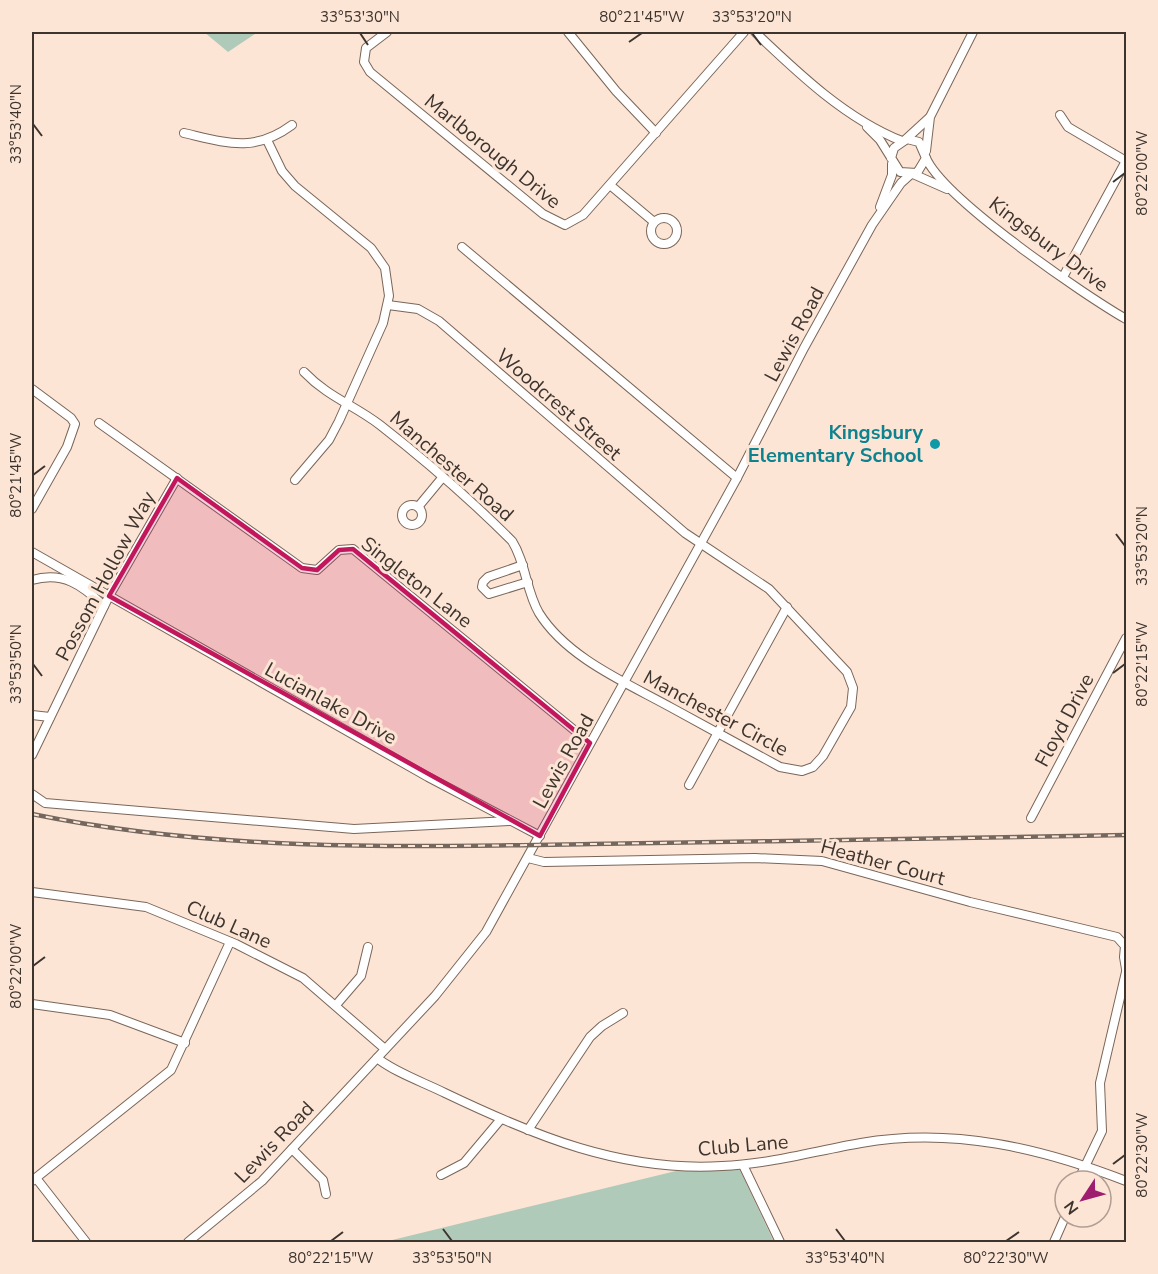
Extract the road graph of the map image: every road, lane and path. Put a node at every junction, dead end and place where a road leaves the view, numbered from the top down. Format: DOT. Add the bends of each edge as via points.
graph roads {
  1 [pos="387,32"];
  2 [pos="568,32"];
  3 [pos="744,32"];
  4 [pos="755,32"];
  5 [pos="973,32"];
  6 [pos="855,115"];
  7 [pos="1060,115"];
  8 [pos="930,117"];
  9 [pos="292,125"];
  10 [pos="184,133"];
  11 [pos="656,133"];
  12 [pos="267,140"];
  13 [pos="903,140"];
  14 [pos="926,155"];
  15 [pos="892,159"];
  16 [pos="1126,161"];
  17 [pos="912,174"];
  18 [pos="610,185"];
  19 [pos="954,193"];
  20 [pos="654,222"];
  21 [pos="872,225"];
  22 [pos="462,247"];
  23 [pos="1063,277"];
  24 [pos="388,305"];
  25 [pos="1126,319"];
  26 [pos="304,372"];
  27 [pos="32,389"];
  28 [pos="347,406"];
  29 [pos="99,423"];
  30 [pos="177,478"];
  31 [pos="442,478"];
  32 [pos="737,478"];
  33 [pos="295,480"];
  34 [pos="418,507"];
  35 [pos="32,509"];
  36 [pos="701,544"];
  37 [pos="32,552"];
  38 [pos="524,565"];
  39 [pos="32,580"];
  40 [pos="528,582"];
  41 [pos="109,596"];
  42 [pos="104,606"];
  43 [pos="787,607"];
  44 [pos="1126,638"];
  45 [pos="624,682"];
  46 [pos="32,715"];
  47 [pos="50,717"];
  48 [pos="718,733"];
  49 [pos="590,743"];
  50 [pos="32,755"];
  51 [pos="689,785"];
  52 [pos="32,794"];
  53 [pos="1031,818"];
  54 [pos="511,821"];
  55 [pos="540,836"];
  56 [pos="528,858"];
  57 [pos="32,892"];
  58 [pos="230,942"];
  59 [pos="368,947"];
  60 [pos="1126,970"];
  61 [pos="32,1004"];
  62 [pos="336,1005"];
  63 [pos="623,1013"];
  64 [pos="185,1043"];
  65 [pos="385,1049"];
  66 [pos="377,1058"];
  67 [pos="501,1119"];
  68 [pos="528,1130"];
  69 [pos="292,1149"];
  70 [pos="743,1165"];
  71 [pos="1084,1165"];
  72 [pos="1082,1169"];
  73 [pos="441,1175"];
  74 [pos="34,1180"];
  75 [pos="1126,1181"];
  76 [pos="326,1194"];
  77 [pos="86,1242"];
  78 [pos="188,1242"];
  79 [pos="780,1242"];
  1 -- 18 [label="street, Marlborough Drive" via="366,48 364,62 370,72 551,220 561,225 572,223"];
  2 -- 11 [label="street"];
  3 -- 11 [label="street, Marlborough Drive"];
  4 -- 6 [label="street, Kingsbury Drive"];
  5 -- 8 [label="street"];
  6 -- 13 [label="street, Kingsbury Drive" via="885,135"];
  6 -- 15 [label="street, Kingsbury Drive" via="880,140"];
  7 -- 16 [label="street" via="1068,127"];
  8 -- 13 [label="street"];
  8 -- 14 [label="street"];
  9 -- 12 [label="street"];
  10 -- 12 [label="street" via="242,144"];
  11 -- 18 [label="street, Marlborough Drive"];
  12 -- 24 [label="street" via="282,171 295,186 372,248 382,261 387,275"];
  13 -- 14 [label="street, Kingsbury Drive" via="919,142"];
  13 -- 15 [label="street" via="894,148"];
  14 -- 17 [label="street" via="922,169"];
  14 -- 19 [label="street, Kingsbury Drive" via="930,166"];
  15 -- 17 [label="street, Kingsbury Drive" via="900,172"];
  15 -- 21 [label="street, Lewis Road" via="892,175"];
  16 -- 23 [label="street"];
  17 -- 19 [label="street, Kingsbury Drive"];
  17 -- 21 [label="street, Lewis Road" via="901,183"];
  18 -- 20 [label="street"];
  19 -- 23 [label="street, Kingsbury Drive"];
  21 -- 32 [label="street, Lewis Road"];
  22 -- 32 [label="street"];
  23 -- 25 [label="street, Kingsbury Drive"];
  24 -- 28 [label="street"];
  24 -- 36 [label="street, Woodcrest Street" via="418,309 439,321"];
  26 -- 28 [label="street, Manchester Road"];
  27 -- 35 [label="street" via="71,418 75,428"];
  28 -- 31 [label="street, Manchester Road" via="380,424"];
  28 -- 33 [label="street" via="329,440"];
  29 -- 30 [label="street, Singleton Lane"];
  30 -- 41 [label="street, Possom Hollow Way"];
  30 -- 49 [label="street, Singleton Lane" via="302,568 317,570 339,550 353,549"];
  31 -- 34 [label="street"];
  31 -- 38 [label="street, Manchester Road" via="512,541"];
  32 -- 36 [label="street, Lewis Road"];
  36 -- 43 [label="street, Manchester Circle" via="757,580"];
  36 -- 45 [label="street, Lewis Road"];
  37 -- 41 [label="street, Lucianlake Drive"];
  38 -- 40 [label="street, Manchester Road"];
  38 -- 40 [label="street" via="485,579 482,587 489,594"];
  39 -- 42 [label="street" via="51,577 73,581"];
  40 -- 45 [label="street, Manchester Road" via="535,606 551,628 594,664"];
  41 -- 42 [label="street, Possom Hollow Way"];
  41 -- 54 [label="street, Lucianlake Drive"];
  42 -- 47 [label="street, Possom Hollow Way"];
  43 -- 48 [label="street"];
  43 -- 48 [label="street, Manchester Circle" via="847,672 853,688 851,707 823,756 813,767 802,771 780,767"];
  44 -- 53 [label="street, Floyd Drive"];
  45 -- 48 [label="street, Manchester Circle"];
  45 -- 49 [label="street, Lewis Road"];
  46 -- 47 [label="street"];
  47 -- 50 [label="street, Possom Hollow Way"];
  48 -- 51 [label="street"];
  49 -- 55 [label="street, Lewis Road"];
  52 -- 54 [label="street" via="45,803 354,829"];
  54 -- 55 [label="street, Lucianlake Drive"];
  55 -- 56 [label="street, Lewis Road"];
  56 -- 60 [label="street, Heather Court" via="544,862 755,858 822,861 1117,937 1125,946"];
  56 -- 65 [label="street, Lewis Road" via="470,955"];
  57 -- 58 [label="street, Club Lane" via="146,907"];
  58 -- 62 [label="street, Club Lane" via="303,978"];
  58 -- 64 [label="street"];
  59 -- 62 [label="street" via="364,970"];
  60 -- 71 [label="street, Heather Court" via="1100,1083 1102,1131"];
  61 -- 64 [label="street" via="110,1015"];
  62 -- 65 [label="street, Club Lane"];
  63 -- 68 [label="street" via="590,1037"];
  64 -- 74 [label="street" via="165,1077"];
  65 -- 66 [label="street, Lewis Road"];
  66 -- 67 [label="street, Club Lane"];
  66 -- 69 [label="street, Lewis Road"];
  67 -- 68 [label="street, Club Lane"];
  67 -- 73 [label="street" via="464,1163"];
  68 -- 70 [label="street, Club Lane" via="584,1151 629,1160 693,1166"];
  69 -- 76 [label="street" via="323,1180"];
  69 -- 78 [label="street, Lewis Road" via="244,1197"];
  70 -- 71 [label="street, Club Lane" via="862,1143 935,1138 1002,1143"];
  70 -- 79 [label="street"];
  71 -- 72 [label="street, Heather Court"];
  71 -- 75 [label="street, Club Lane"];
  74 -- 77 [label="street"];
}
